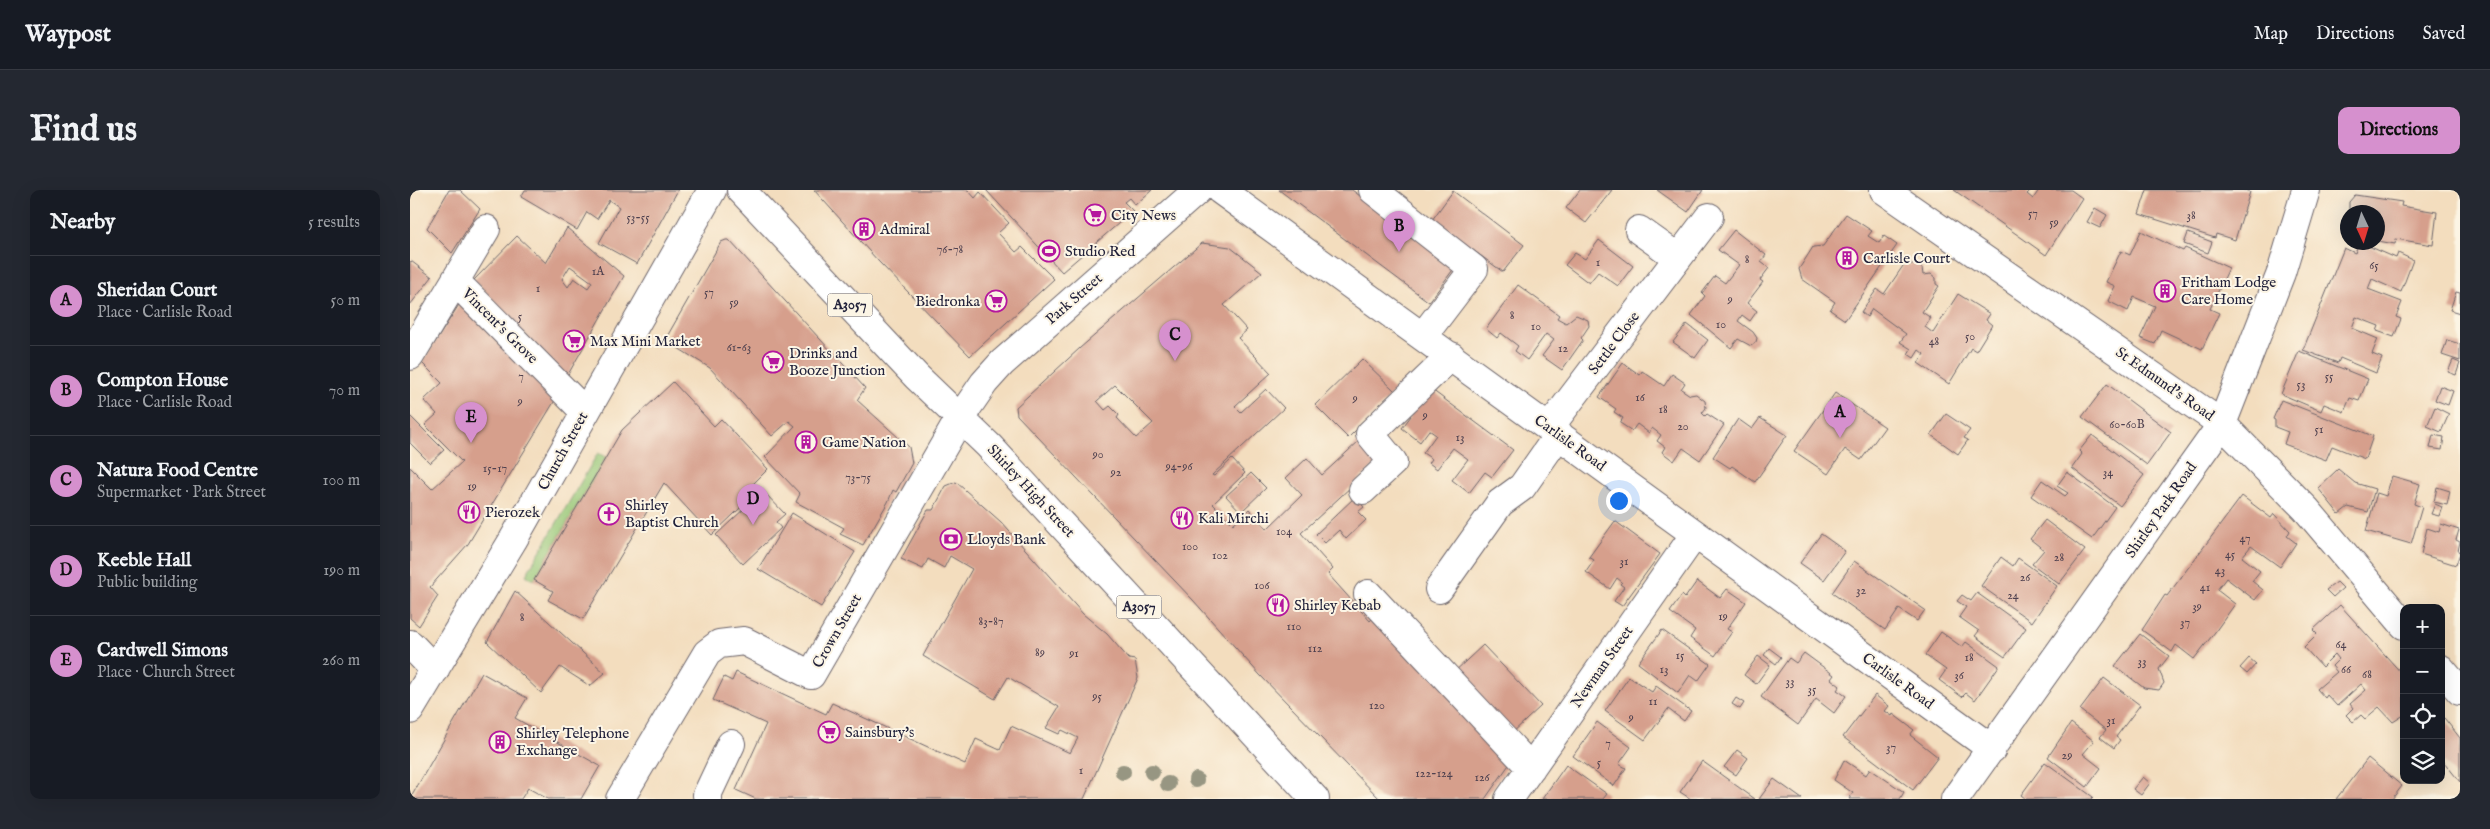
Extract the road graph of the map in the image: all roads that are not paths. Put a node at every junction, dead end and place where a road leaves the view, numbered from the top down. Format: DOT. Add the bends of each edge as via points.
graph roads {
  1 [pos="712,190"];
  2 [pos="1198,190"];
  3 [pos="1220,190"];
  4 [pos="1373,190"];
  5 [pos="1884,190"];
  6 [pos="2306,190"];
  7 [pos="747,192"];
  8 [pos="1709,217"];
  9 [pos="486,229"];
  10 [pos="1639,230"];
  11 [pos="1678,258"];
  12 [pos="456,281"];
  13 [pos="1423,336"];
  14 [pos="410,356"];
  15 [pos="1451,356"];
  16 [pos="585,412"];
  17 [pos="960,418"];
  18 [pos="2222,424"];
  19 [pos="1554,431"];
  20 [pos="1363,490"];
  21 [pos="1695,534"];
  22 [pos="1438,589"];
  23 [pos="1368,594"];
  24 [pos="2400,620"];
  25 [pos="410,644"];
  26 [pos="435,670"];
  27 [pos="2445,674"];
  28 [pos="2460,691"];
  29 [pos="410,710"];
  30 [pos="731,744"];
  31 [pos="1992,749"];
  32 [pos="1531,768"];
  33 [pos="620,799"];
  34 [pos="708,799"];
  35 [pos="1315,799"];
  36 [pos="1509,799"];
  37 [pos="1955,799"];
  1 -- 16 [label="street, Church Street"];
  2 -- 17 [label="street, Park Street" via="1002,363 984,382"];
  3 -- 13 [label="street, Carlisle Road"];
  4 -- 13 [label="street" via="1474,269"];
  5 -- 18 [label="street, St Edmund's Road"];
  6 -- 18 [label="street, Shirley Park Road" via="2280,273"];
  7 -- 17 [label="street, Shirley High Street / A3057" via="917,377"];
  8 -- 11 [label="street, Settle Close"];
  9 -- 12 [label="street"];
  10 -- 11 [label="street"];
  11 -- 19 [label="street, Settle Close"];
  12 -- 14 [label="street, Vincent's Grove"];
  12 -- 16 [label="street, Vincent's Grove"];
  13 -- 15 [label="street, Carlisle Road"];
  15 -- 19 [label="street, Carlisle Road"];
  15 -- 20 [label="street" via="1370,434 1393,462"];
  16 -- 26 [label="street, Church Street" via="514,540"];
  17 -- 33 [label="street, Crown Street" via="811,675 744,641 719,644 707,652"];
  17 -- 35 [label="street, Shirley High Street / A3057"];
  18 -- 24 [label="street, St Edmund's Road" via="2306,509"];
  18 -- 31 [label="street, Shirley Park Road"];
  19 -- 21 [label="street, Carlisle Road"];
  19 -- 22 [label="street, Settle Close" via="1522,487 1500,503"];
  21 -- 31 [label="street, Carlisle Road"];
  21 -- 32 [label="street, Newman Street"];
  23 -- 32 [label="street"];
  25 -- 26 [label="street"];
  26 -- 29 [label="street, Church Street"];
  27 -- 28 [label="street"];
  30 -- 34 [label="street" via="707,794"];
  31 -- 37 [label="street, Shirley Park Road"];
  32 -- 36 [label="street, Newman Street"];
}
